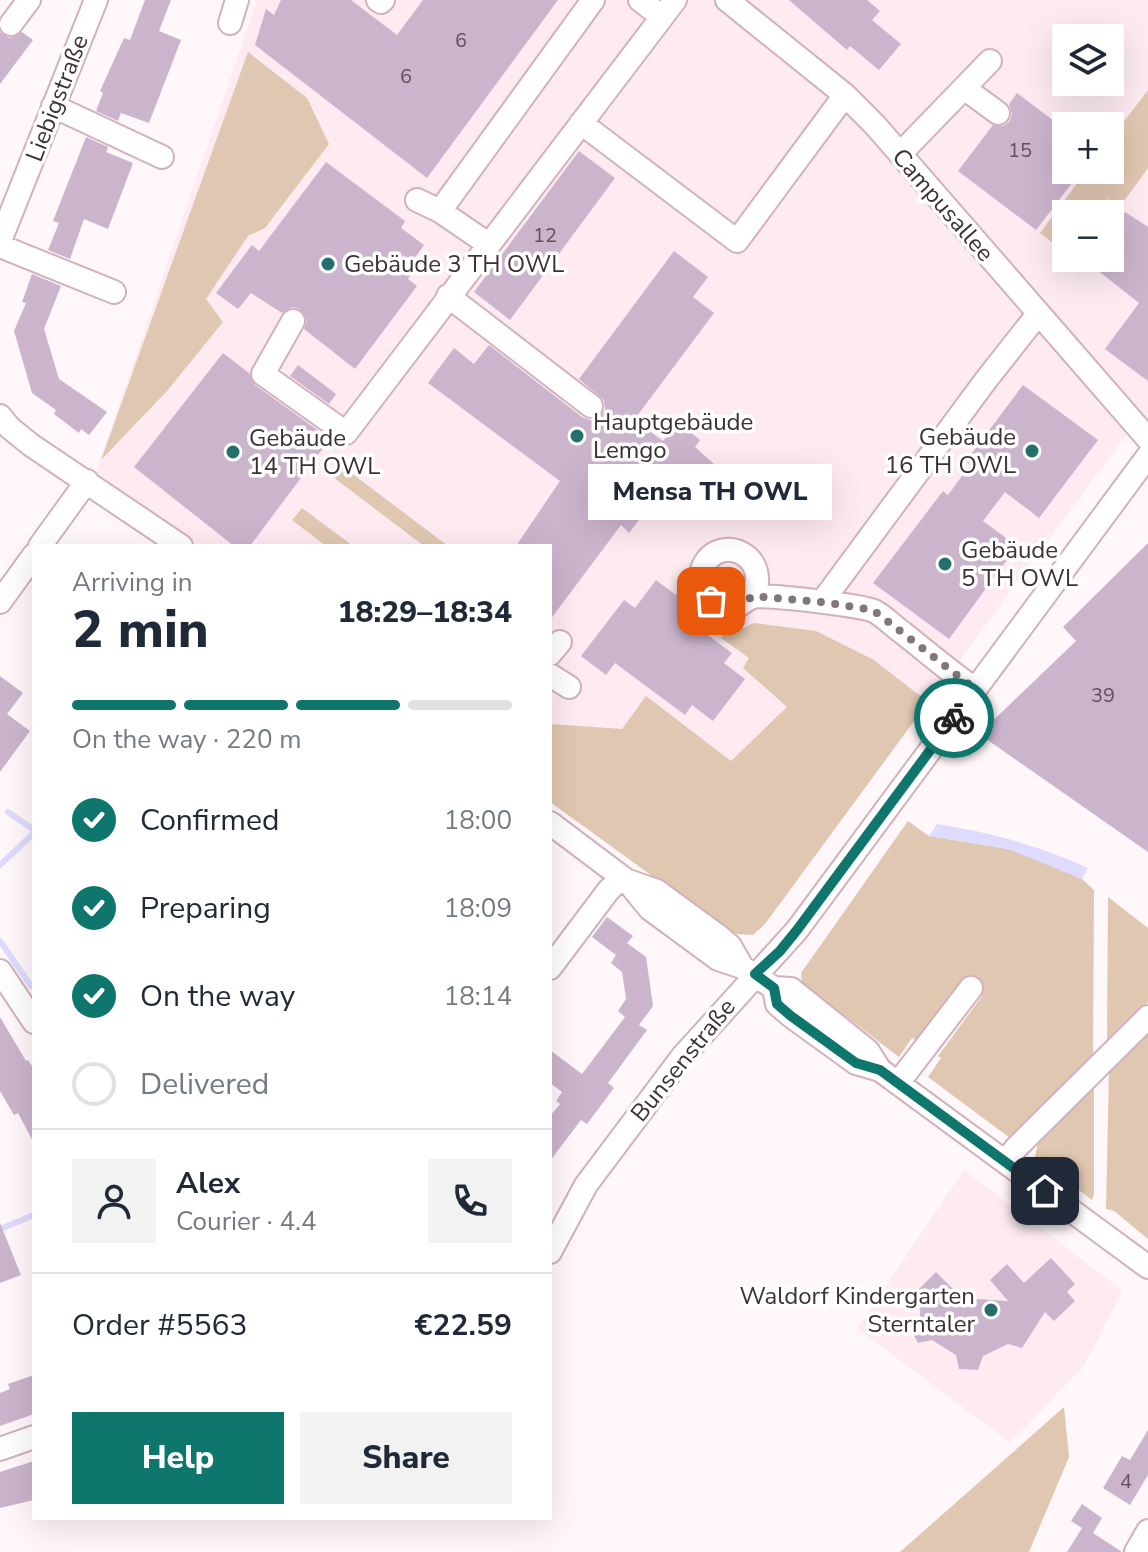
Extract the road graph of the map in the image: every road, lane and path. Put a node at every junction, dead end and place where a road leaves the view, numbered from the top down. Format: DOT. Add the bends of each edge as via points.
graph roads {
  1 [pos="29,0"];
  2 [pos="96,0"];
  3 [pos="237,0"];
  4 [pos="593,0"];
  5 [pos="640,0"];
  6 [pos="743,4"];
  7 [pos="669,8"];
  8 [pos="230,23"];
  9 [pos="5,28"];
  10 [pos="990,61"];
  11 [pos="964,88"];
  12 [pos="845,95"];
  13 [pos="53,106"];
  14 [pos="998,113"];
  15 [pos="581,123"];
  16 [pos="900,154"];
  17 [pos="162,157"];
  18 [pos="417,200"];
  19 [pos="6,210"];
  20 [pos="440,211"];
  21 [pos="0,244"];
  22 [pos="488,244"];
  23 [pos="114,292"];
  24 [pos="448,296"];
  25 [pos="1038,314"];
  26 [pos="293,321"];
  27 [pos="591,406"];
  28 [pos="0,416"];
  29 [pos="1143,435"];
  30 [pos="1148,456"];
  31 [pos="87,481"];
  32 [pos="41,544"];
  33 [pos="179,544"];
  34 [pos="32,558"];
  35 [pos="753,596"];
  36 [pos="0,602"];
  37 [pos="822,602"];
  38 [pos="975,689"];
  39 [pos="552,825"];
  40 [pos="624,879"];
  41 [pos="552,965"];
  42 [pos="749,970"];
  43 [pos="0,971"];
  44 [pos="971,988"];
  45 [pos="31,1009"];
  46 [pos="1148,1017"];
  47 [pos="889,1076"];
  48 [pos="1006,1161"];
  49 [pos="552,1248"];
  50 [pos="1148,1267"];
  51 [pos="32,1438"];
  52 [pos="0,1449"];
  53 [pos="1148,1531"];
  54 [pos="1136,1552"];
  1 -- 9 [label="street"];
  2 -- 13 [label="street, Liebigstraße"];
  3 -- 8 [label="street"];
  4 -- 20 [label="street"];
  5 -- 7 [label="street"];
  6 -- 12 [label="street, Campusallee"];
  7 -- 15 [label="street"];
  10 -- 11 [label="street"];
  11 -- 14 [label="street"];
  11 -- 16 [label="street"];
  12 -- 15 [label="street" via="737,241"];
  12 -- 16 [label="street, Campusallee"];
  13 -- 17 [label="street"];
  13 -- 19 [label="street, Liebigstraße"];
  15 -- 22 [label="street"];
  16 -- 25 [label="street, Campusallee"];
  18 -- 20 [label="street"];
  19 -- 21 [label="street, Liebigstraße"];
  20 -- 22 [label="street"];
  21 -- 23 [label="street"];
  22 -- 24 [label="street"];
  24 -- 26 [label="street" via="346,433 263,374"];
  24 -- 27 [label="street"];
  25 -- 29 [label="street, Campusallee"];
  25 -- 37 [label="street"];
  28 -- 31 [label="street" via="31,445"];
  30 -- 38 [label="street, Bunsenstraße"];
  31 -- 32 [label="street"];
  31 -- 33 [label="street" via="151,512"];
  34 -- 36 [label="street"];
  35 -- 37 [label="street"];
  37 -- 38 [label="street" via="873,610"];
  38 -- 42 [label="street, Bunsenstraße" via="797,930 780,951"];
  39 -- 40 [label="street"];
  40 -- 41 [label="street" via="608,891"];
  40 -- 42 [label="street" via="657,891 730,946"];
  42 -- 47 [label="street" via="774,988 791,989 868,1051"];
  42 -- 49 [label="street, Bunsenstraße" via="586,1185"];
  43 -- 45 [label="street"];
  44 -- 47 [label="street"];
  46 -- 48 [label="street"];
  47 -- 48 [label="street"];
  48 -- 50 [label="street"];
  51 -- 52 [label="street"];
  53 -- 54 [label="street"];
}
